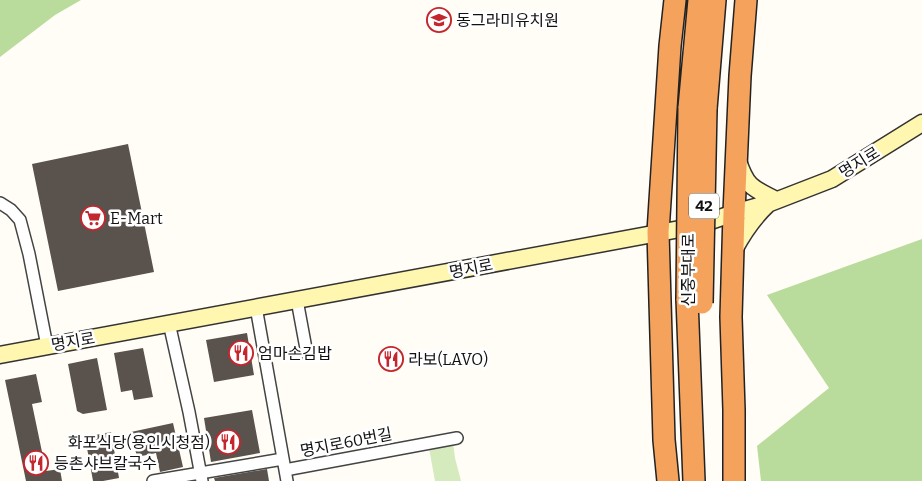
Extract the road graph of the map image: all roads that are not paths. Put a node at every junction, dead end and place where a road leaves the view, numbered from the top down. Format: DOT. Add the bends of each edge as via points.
graph roads {
  1 [pos="675,0"];
  2 [pos="698,0"];
  3 [pos="715,0"];
  4 [pos="746,0"];
  5 [pos="698,109"];
  6 [pos="922,123"];
  7 [pos="736,154"];
  8 [pos="773,202"];
  9 [pos="0,203"];
  10 [pos="734,213"];
  11 [pos="658,232"];
  12 [pos="732,252"];
  13 [pos="297,300"];
  14 [pos="695,301"];
  15 [pos="256,307"];
  16 [pos="169,324"];
  17 [pos="47,346"];
  18 [pos="307,354"];
  19 [pos="0,355"];
  20 [pos="457,438"];
  21 [pos="285,470"];
  22 [pos="201,477"];
  23 [pos="153,481"];
  24 [pos="668,481"];
  25 [pos="694,481"];
  26 [pos="706,481"];
  27 [pos="734,481"];
  1 -- 11 [label="highway"];
  2 -- 5 [label="highway, 신중부대로 / 42"];
  3 -- 5 [label="highway, 신중부대로 / 42"];
  4 -- 7 [label="highway"];
  5 -- 14 [label="highway, 신중부대로 / 42, bridge"];
  6 -- 8 [label="main road, 명지로" via="832,179"];
  7 -- 8 [label="main road" via="746,180"];
  7 -- 10 [label="highway"];
  8 -- 10 [label="main road, 명지로"];
  8 -- 12 [label="main road" via="758,213"];
  9 -- 17 [label="street" via="20,220"];
  10 -- 11 [label="main road, 명지로" via="696,226"];
  10 -- 12 [label="highway"];
  11 -- 13 [label="main road, 명지로"];
  11 -- 24 [label="highway"];
  12 -- 27 [label="highway"];
  13 -- 15 [label="main road, 명지로"];
  13 -- 18 [label="street"];
  14 -- 25 [label="highway, 신중부대로 / 42"];
  14 -- 26 [label="highway, 신중부대로 / 42"];
  15 -- 16 [label="main road, 명지로"];
  15 -- 21 [label="street, 명지로60번길"];
  16 -- 17 [label="main road, 명지로"];
  16 -- 22 [label="street"];
  17 -- 19 [label="main road, 명지로"];
  20 -- 21 [label="street, 명지로60번길"];
  21 -- 22 [label="street"];
  22 -- 23 [label="street"];
}
